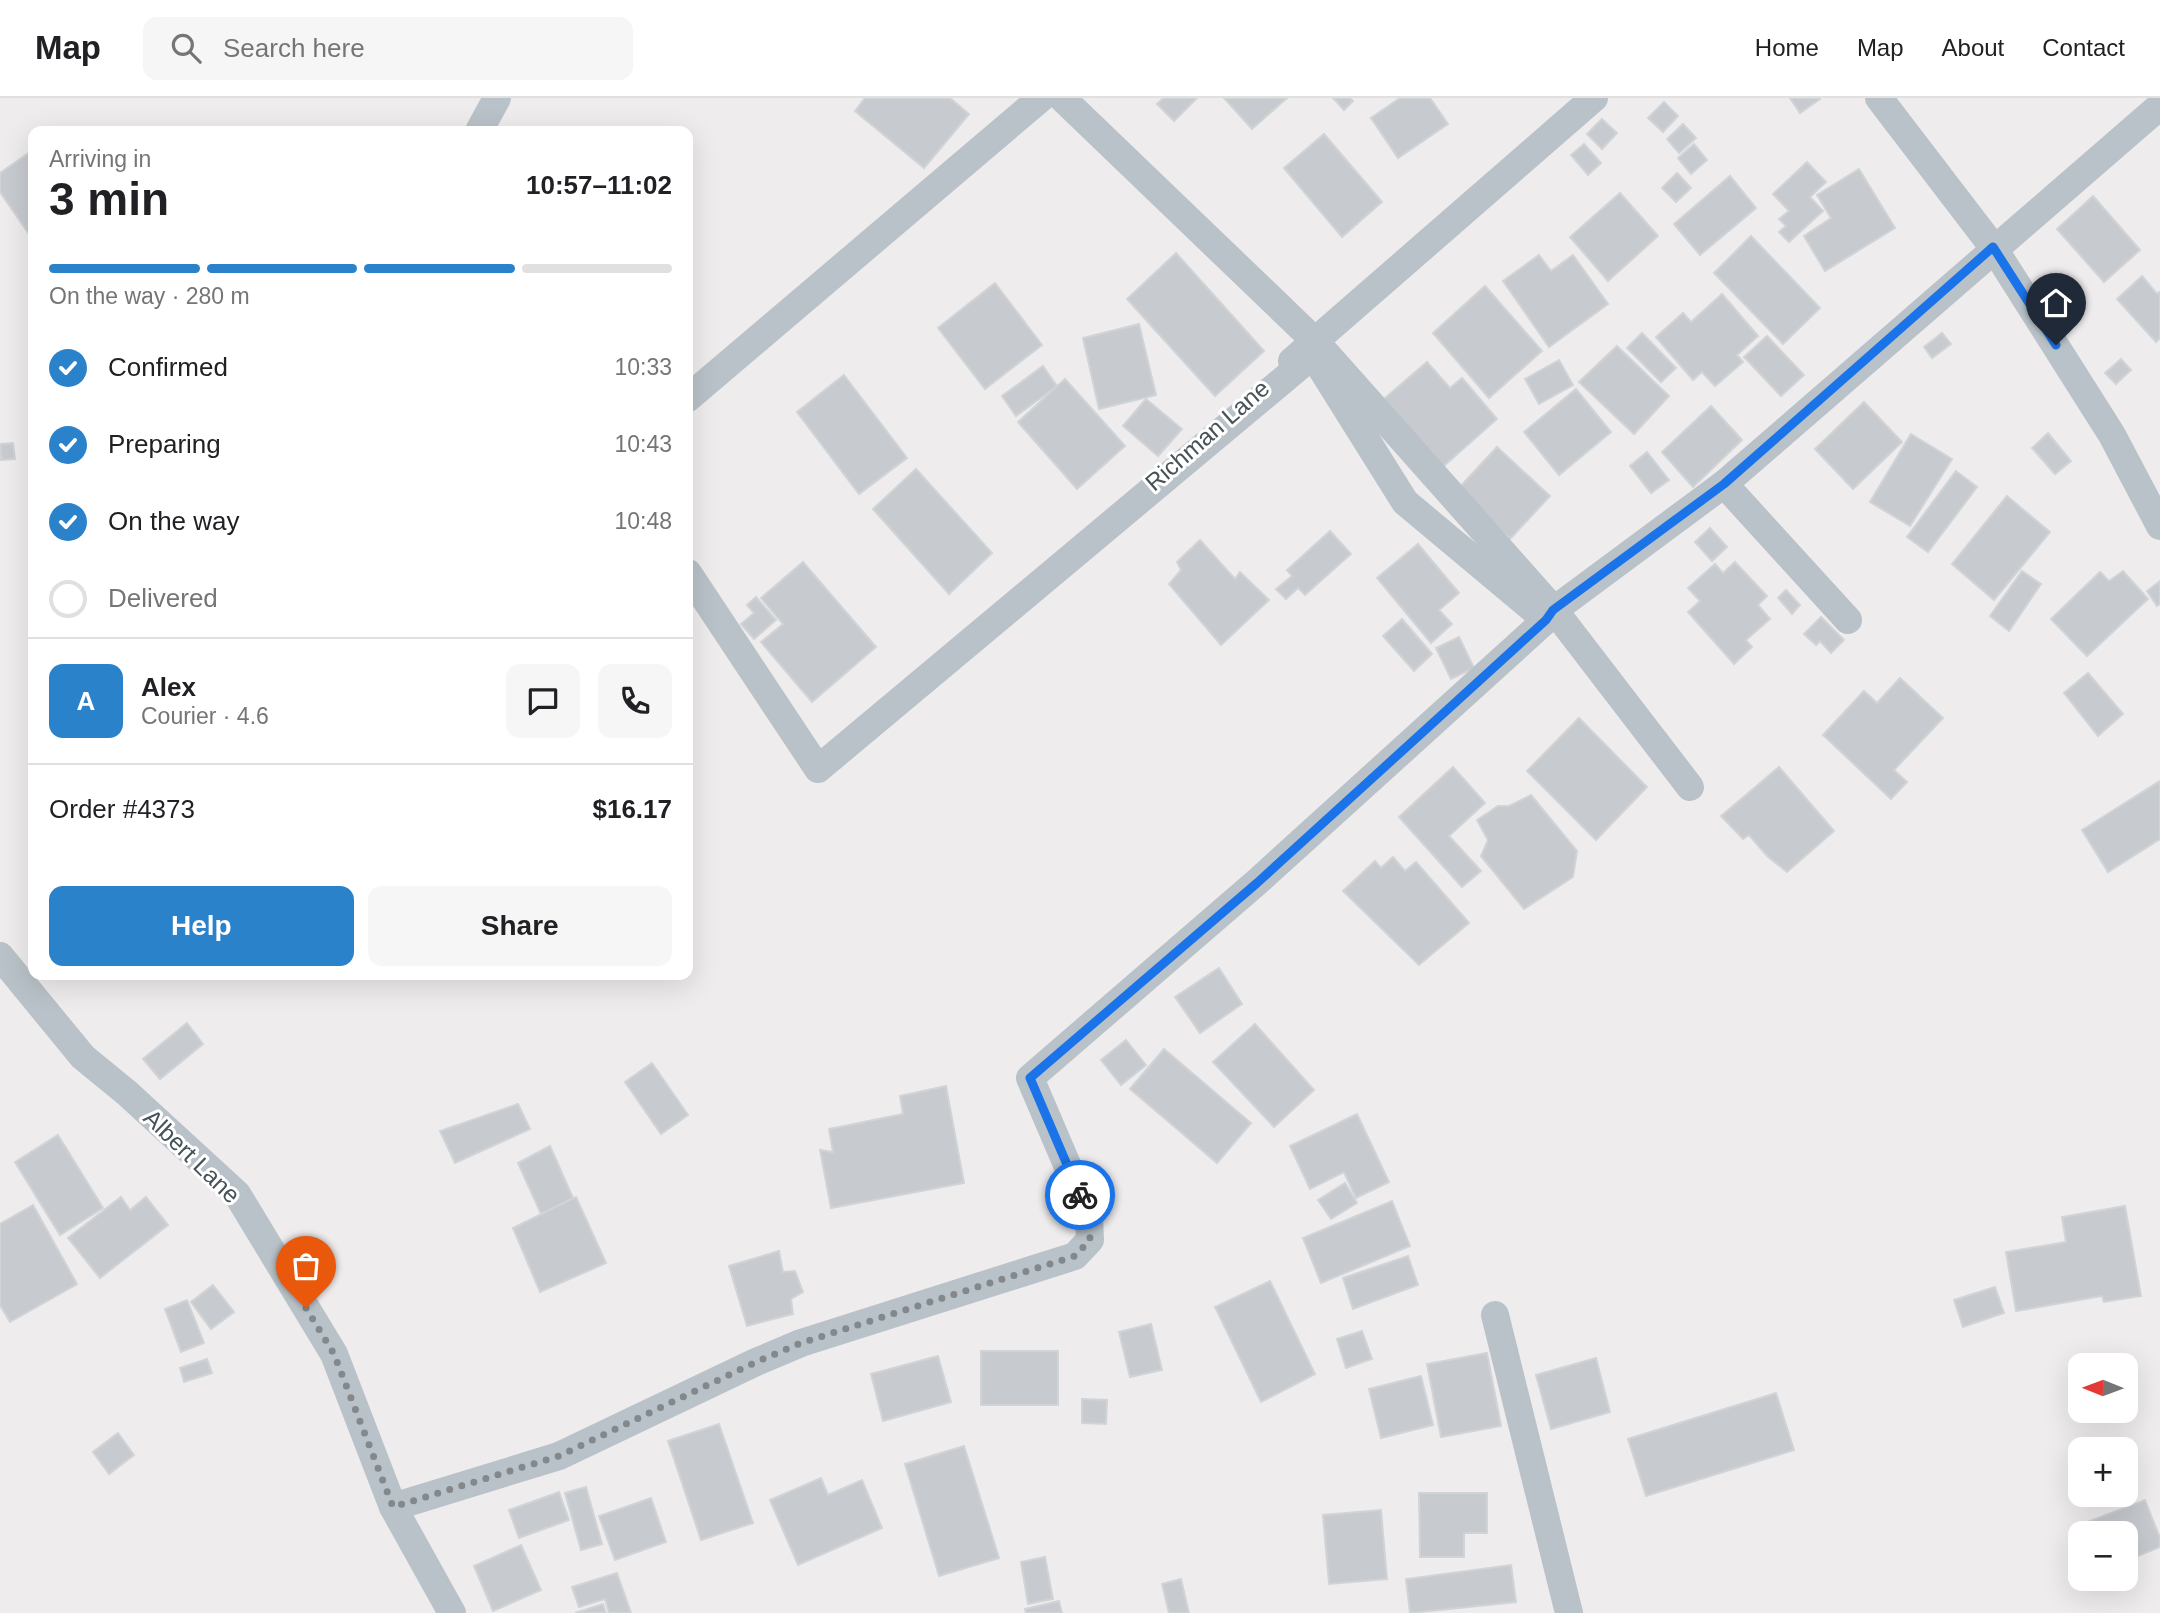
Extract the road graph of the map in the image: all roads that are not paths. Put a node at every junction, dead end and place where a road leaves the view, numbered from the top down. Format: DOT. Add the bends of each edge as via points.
graph roads {
  1 [pos="497,98"];
  2 [pos="1041,98"];
  3 [pos="1062,98"];
  4 [pos="1594,98"];
  5 [pos="1879,98"];
  6 [pos="2160,106"];
  7 [pos="482,126"];
  8 [pos="1993,247"];
  9 [pos="1315,341"];
  10 [pos="693,394"];
  11 [pos="1724,484"];
  12 [pos="2160,526"];
  13 [pos="693,581"];
  14 [pos="1550,615"];
  15 [pos="1848,620"];
  16 [pos="818,769"];
  17 [pos="1690,788"];
  18 [pos="0,956"];
  19 [pos="1495,1315"];
  20 [pos="393,1507"];
  21 [pos="452,1613"];
  22 [pos="1569,1613"];
  1 -- 7 [label="street"];
  2 -- 10 [label="street"];
  3 -- 9 [label="street"];
  4 -- 9 [label="street, Richman Lane"];
  5 -- 8 [label="street"];
  6 -- 8 [label="street"];
  8 -- 11 [label="street"];
  8 -- 12 [label="street" via="2112,435"];
  9 -- 14 [label="street"];
  9 -- 16 [label="street, Richman Lane"];
  11 -- 14 [label="street"];
  11 -- 15 [label="street"];
  13 -- 16 [label="street"];
  14 -- 16 [label="street" via="1405,502 1313,355"];
  14 -- 17 [label="street"];
  14 -- 20 [label="street" via="1257,883 1030,1078 1089,1216 1090,1240 1075,1256 801,1343 559,1456"];
  18 -- 20 [label="street, Albert Lane" via="83,1057 237,1194 334,1354"];
  19 -- 22 [label="street"];
  20 -- 21 [label="street, Albert Lane"];
}
